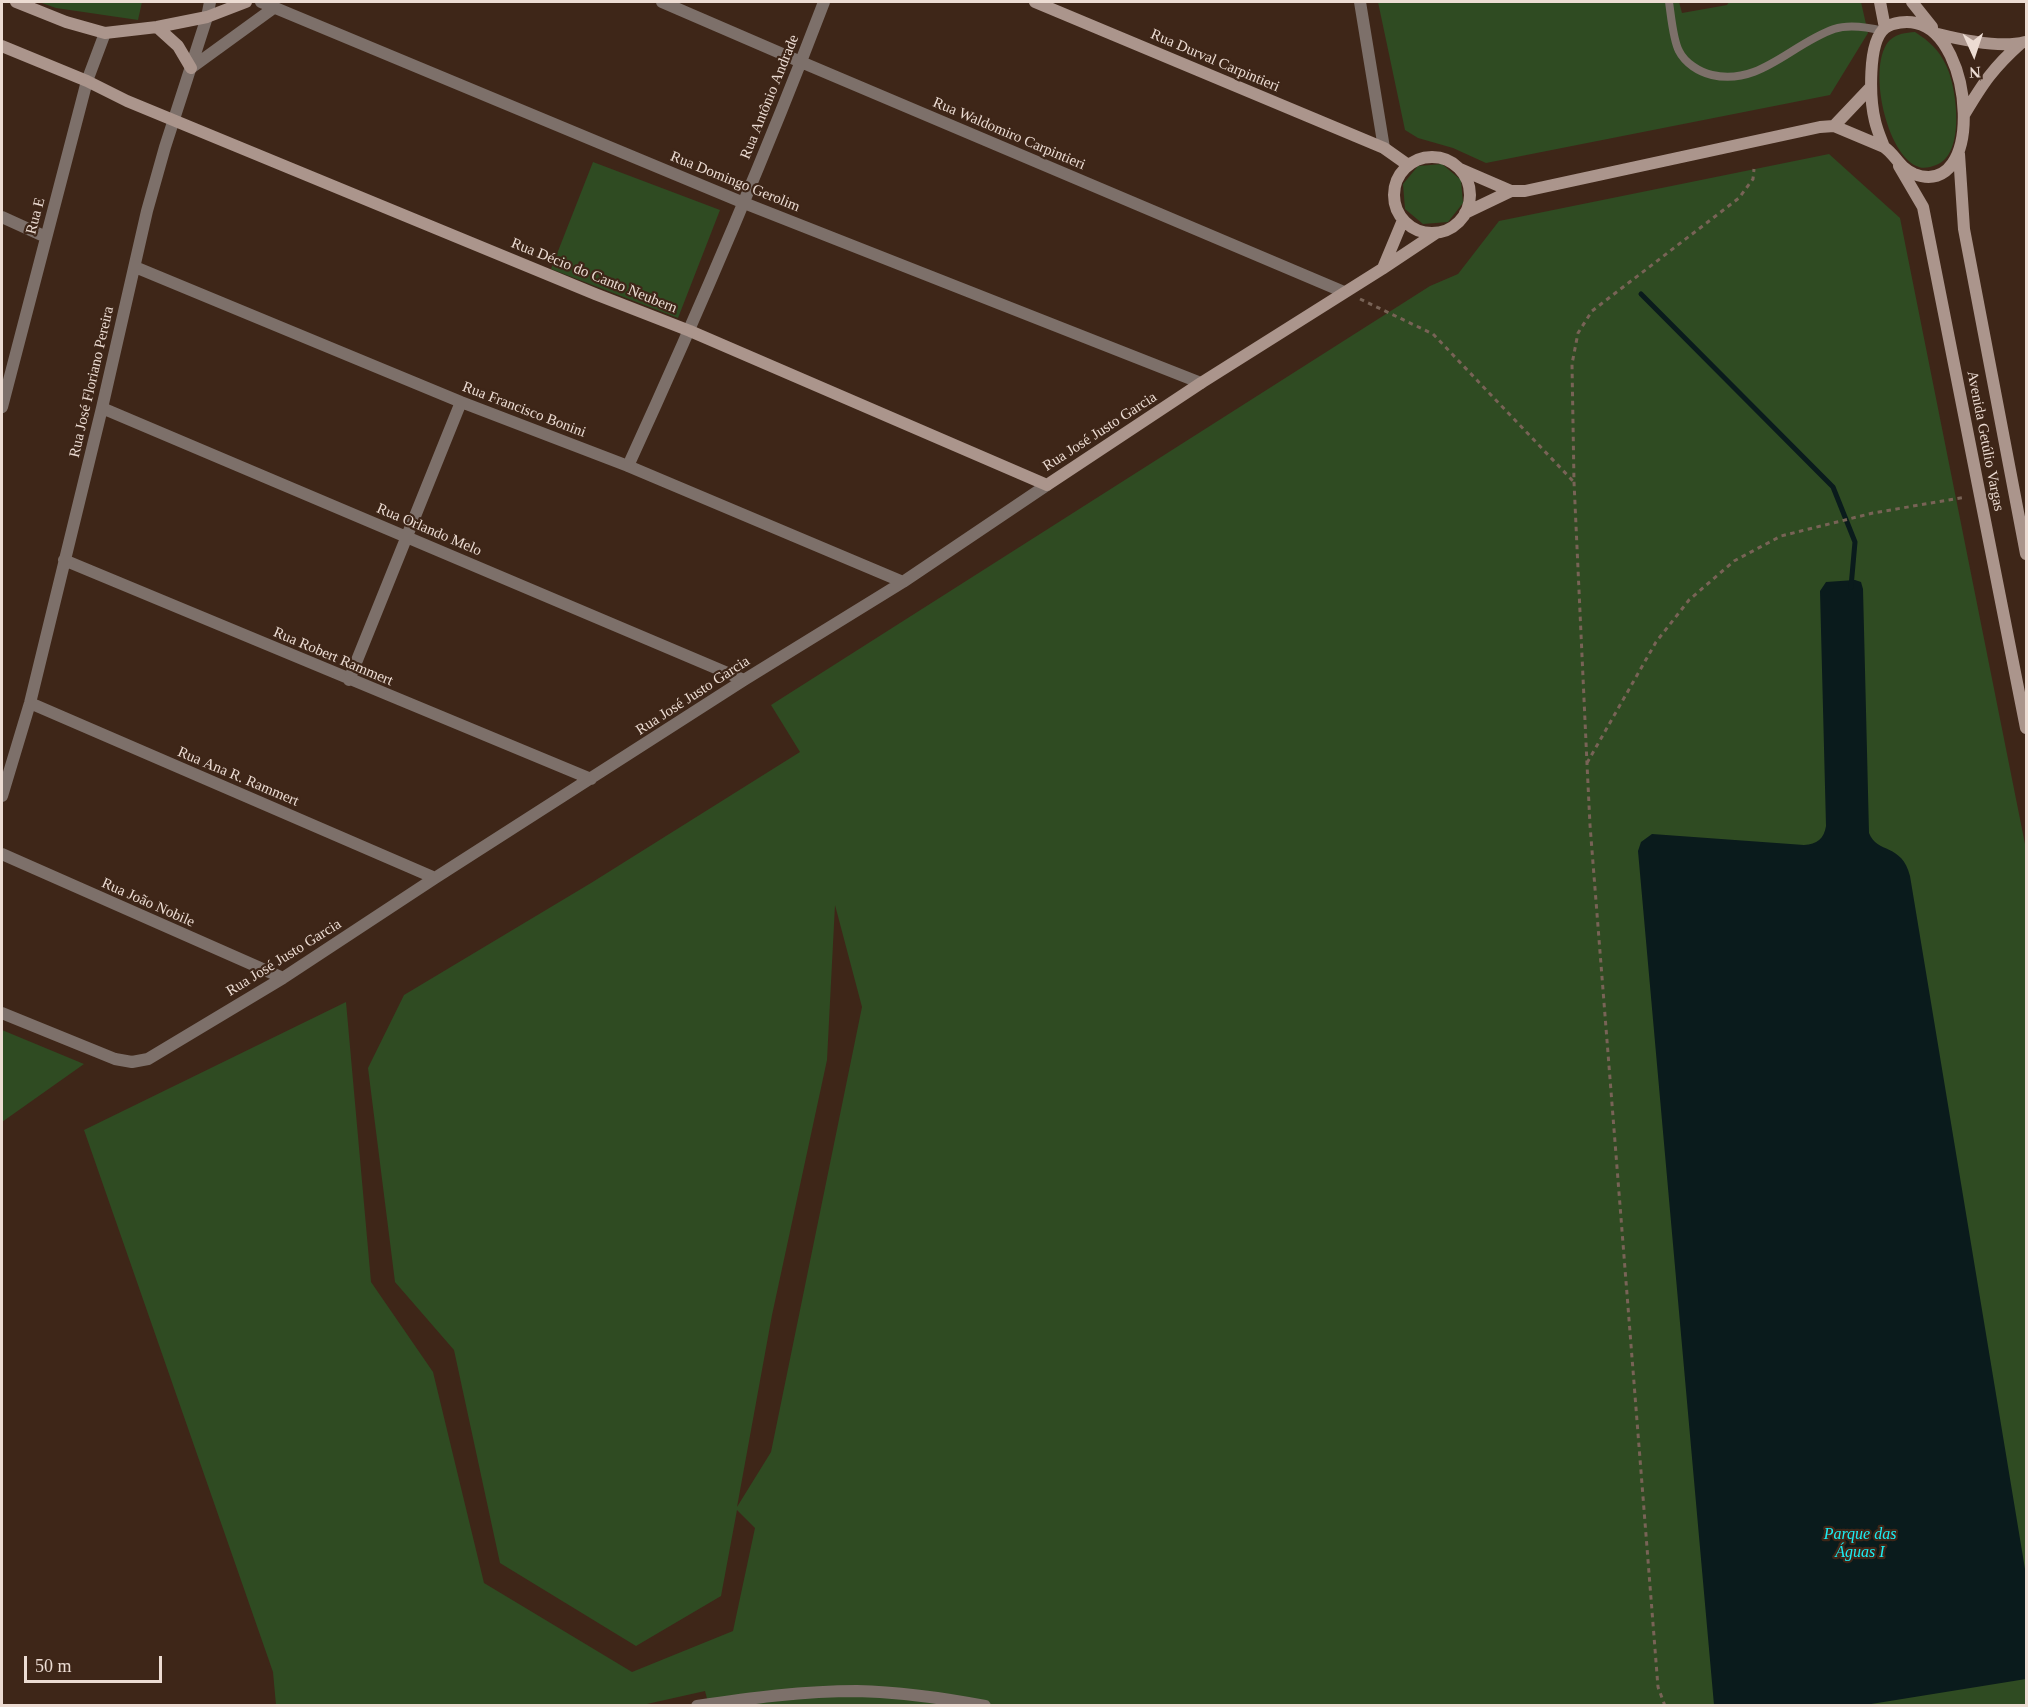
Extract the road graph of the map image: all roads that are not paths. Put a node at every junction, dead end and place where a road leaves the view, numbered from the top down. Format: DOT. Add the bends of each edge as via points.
graph roads {
  1 [pos="16,2"];
  2 [pos="210,2"];
  3 [pos="246,2"];
  4 [pos="261,2"];
  5 [pos="663,2"];
  6 [pos="824,2"];
  7 [pos="1035,2"];
  8 [pos="1360,2"];
  9 [pos="1669,2"];
  10 [pos="1880,2"];
  11 [pos="1912,2"];
  12 [pos="274,7"];
  13 [pos="207,16"];
  14 [pos="157,27"];
  15 [pos="1884,30"];
  16 [pos="1936,32"];
  17 [pos="105,33"];
  18 [pos="2024,42"];
  19 [pos="2,46"];
  20 [pos="801,62"];
  21 [pos="191,68"];
  22 [pos="87,81"];
  23 [pos="1871,87"];
  24 [pos="1964,115"];
  25 [pos="175,119"];
  26 [pos="1834,126"];
  27 [pos="1884,147"];
  28 [pos="1384,148"];
  29 [pos="1959,154"];
  30 [pos="1408,165"];
  31 [pos="1899,165"];
  32 [pos="1460,169"];
  33 [pos="1511,191"];
  34 [pos="744,203"];
  35 [pos="1465,213"];
  36 [pos="2,217"];
  37 [pos="1403,220"];
  38 [pos="1436,233"];
  39 [pos="46,237"];
  40 [pos="135,267"];
  41 [pos="1382,269"];
  42 [pos="1344,292"];
  43 [pos="690,331"];
  44 [pos="4,380"];
  45 [pos="1201,383"];
  46 [pos="461,402"];
  47 [pos="2,407"];
  48 [pos="102,408"];
  49 [pos="628,466"];
  50 [pos="1047,485"];
  51 [pos="406,537"];
  52 [pos="2026,554"];
  53 [pos="64,560"];
  54 [pos="903,582"];
  55 [pos="349,680"];
  56 [pos="744,680"];
  57 [pos="30,703"];
  58 [pos="2026,728"];
  59 [pos="591,779"];
  60 [pos="2,796"];
  61 [pos="2,855"];
  62 [pos="435,878"];
  63 [pos="283,978"];
  64 [pos="2,1013"];
  65 [pos="697,1706"];
  66 [pos="985,1706"];
  1 -- 17 [label="street"];
  2 -- 13 [label="street, Rua José Floriano Pereira"];
  3 -- 13 [label="street"];
  4 -- 12 [label="street, Rua Domingo Gerolim"];
  5 -- 20 [label="street, Rua Waldomiro Carpintieri"];
  6 -- 20 [label="street, Rua Antônio Andrade"];
  7 -- 28 [label="street, Rua Durval Carpintieri"];
  8 -- 28 [label="street"];
  9 -- 15 [label="lane" via="1678,50 1703,73 1728,78 1749,75 1834,29 1863,26"];
  10 -- 15 [label="street"];
  11 -- 16 [label="street"];
  12 -- 21 [label="street"];
  12 -- 34 [label="street, Rua Domingo Gerolim"];
  13 -- 14 [label="street"];
  13 -- 21 [label="street, Rua José Floriano Pereira"];
  14 -- 17 [label="street"];
  14 -- 21 [label="street" via="178,46"];
  15 -- 16 [label="street" via="1906,21"];
  15 -- 23 [label="street" via="1876,42"];
  16 -- 18 [label="street" via="1986,43"];
  16 -- 24 [label="street" via="1957,72"];
  17 -- 22 [label="street, Rua E"];
  18 -- 24 [label="street" via="1985,79"];
  19 -- 22 [label="street, Rua Décio do Canto Neubern"];
  20 -- 34 [label="street, Rua Antônio Andrade"];
  20 -- 42 [label="street, Rua Waldomiro Carpintieri"];
  21 -- 25 [label="street, Rua José Floriano Pereira"];
  22 -- 25 [label="street, Rua Décio do Canto Neubern"];
  22 -- 39 [label="street, Rua E"];
  23 -- 26 [label="street"];
  23 -- 27 [label="street" via="1875,122"];
  24 -- 29 [label="street"];
  25 -- 40 [label="street, Rua José Floriano Pereira"];
  25 -- 43 [label="street, Rua Décio do Canto Neubern"];
  26 -- 27 [label="street"];
  26 -- 33 [label="street"];
  27 -- 31 [label="street"];
  28 -- 30 [label="street, Rua Durval Carpintieri"];
  29 -- 31 [label="street" via="1952,166 1936,175 1914,174"];
  29 -- 52 [label="street, Avenida Getúlio Vargas" via="1964,229"];
  30 -- 32 [label="street" via="1430,157 1451,162"];
  30 -- 37 [label="street" via="1394,191 1396,209"];
  31 -- 58 [label="street, Avenida Getúlio Vargas" via="1923,207"];
  32 -- 33 [label="street"];
  32 -- 35 [label="street" via="1469,189"];
  33 -- 35 [label="street"];
  34 -- 43 [label="street, Rua Antônio Andrade"];
  34 -- 45 [label="street, Rua Domingo Gerolim"];
  35 -- 38 [label="street" via="1448,229"];
  36 -- 39 [label="street"];
  37 -- 38 [label="street" via="1412,228"];
  37 -- 41 [label="street"];
  38 -- 41 [label="street, Rua José Justo Garcia"];
  39 -- 44 [label="street, Rua E"];
  40 -- 46 [label="street, Rua Francisco Bonini"];
  40 -- 48 [label="street, Rua José Floriano Pereira"];
  41 -- 42 [label="street, Rua José Justo Garcia"];
  42 -- 45 [label="street, Rua José Justo Garcia"];
  43 -- 49 [label="street, Rua Antônio Andrade"];
  43 -- 50 [label="street, Rua Décio do Canto Neubern"];
  44 -- 47 [label="street, Rua E"];
  45 -- 50 [label="street, Rua José Justo Garcia"];
  46 -- 49 [label="street, Rua Francisco Bonini"];
  46 -- 51 [label="street"];
  48 -- 51 [label="street, Rua Orlando Melo"];
  48 -- 53 [label="street, Rua José Floriano Pereira"];
  49 -- 54 [label="street, Rua Francisco Bonini"];
  50 -- 54 [label="street, Rua José Justo Garcia"];
  51 -- 55 [label="street"];
  51 -- 56 [label="street, Rua Orlando Melo"];
  53 -- 55 [label="street, Rua Robert Rammert"];
  53 -- 57 [label="street, Rua José Floriano Pereira"];
  54 -- 56 [label="street, Rua José Justo Garcia"];
  55 -- 59 [label="street, Rua Robert Rammert"];
  56 -- 59 [label="street, Rua José Justo Garcia"];
  57 -- 60 [label="street, Rua José Floriano Pereira"];
  57 -- 62 [label="street, Rua Ana R. Rammert"];
  59 -- 62 [label="street, Rua José Justo Garcia"];
  61 -- 63 [label="street, Rua João Nobile"];
  62 -- 63 [label="street, Rua José Justo Garcia"];
  63 -- 64 [label="street, Rua José Justo Garcia" via="148,1059 132,1062 115,1059"];
  65 -- 66 [label="street" via="774,1695 857,1691 934,1696"];
}
